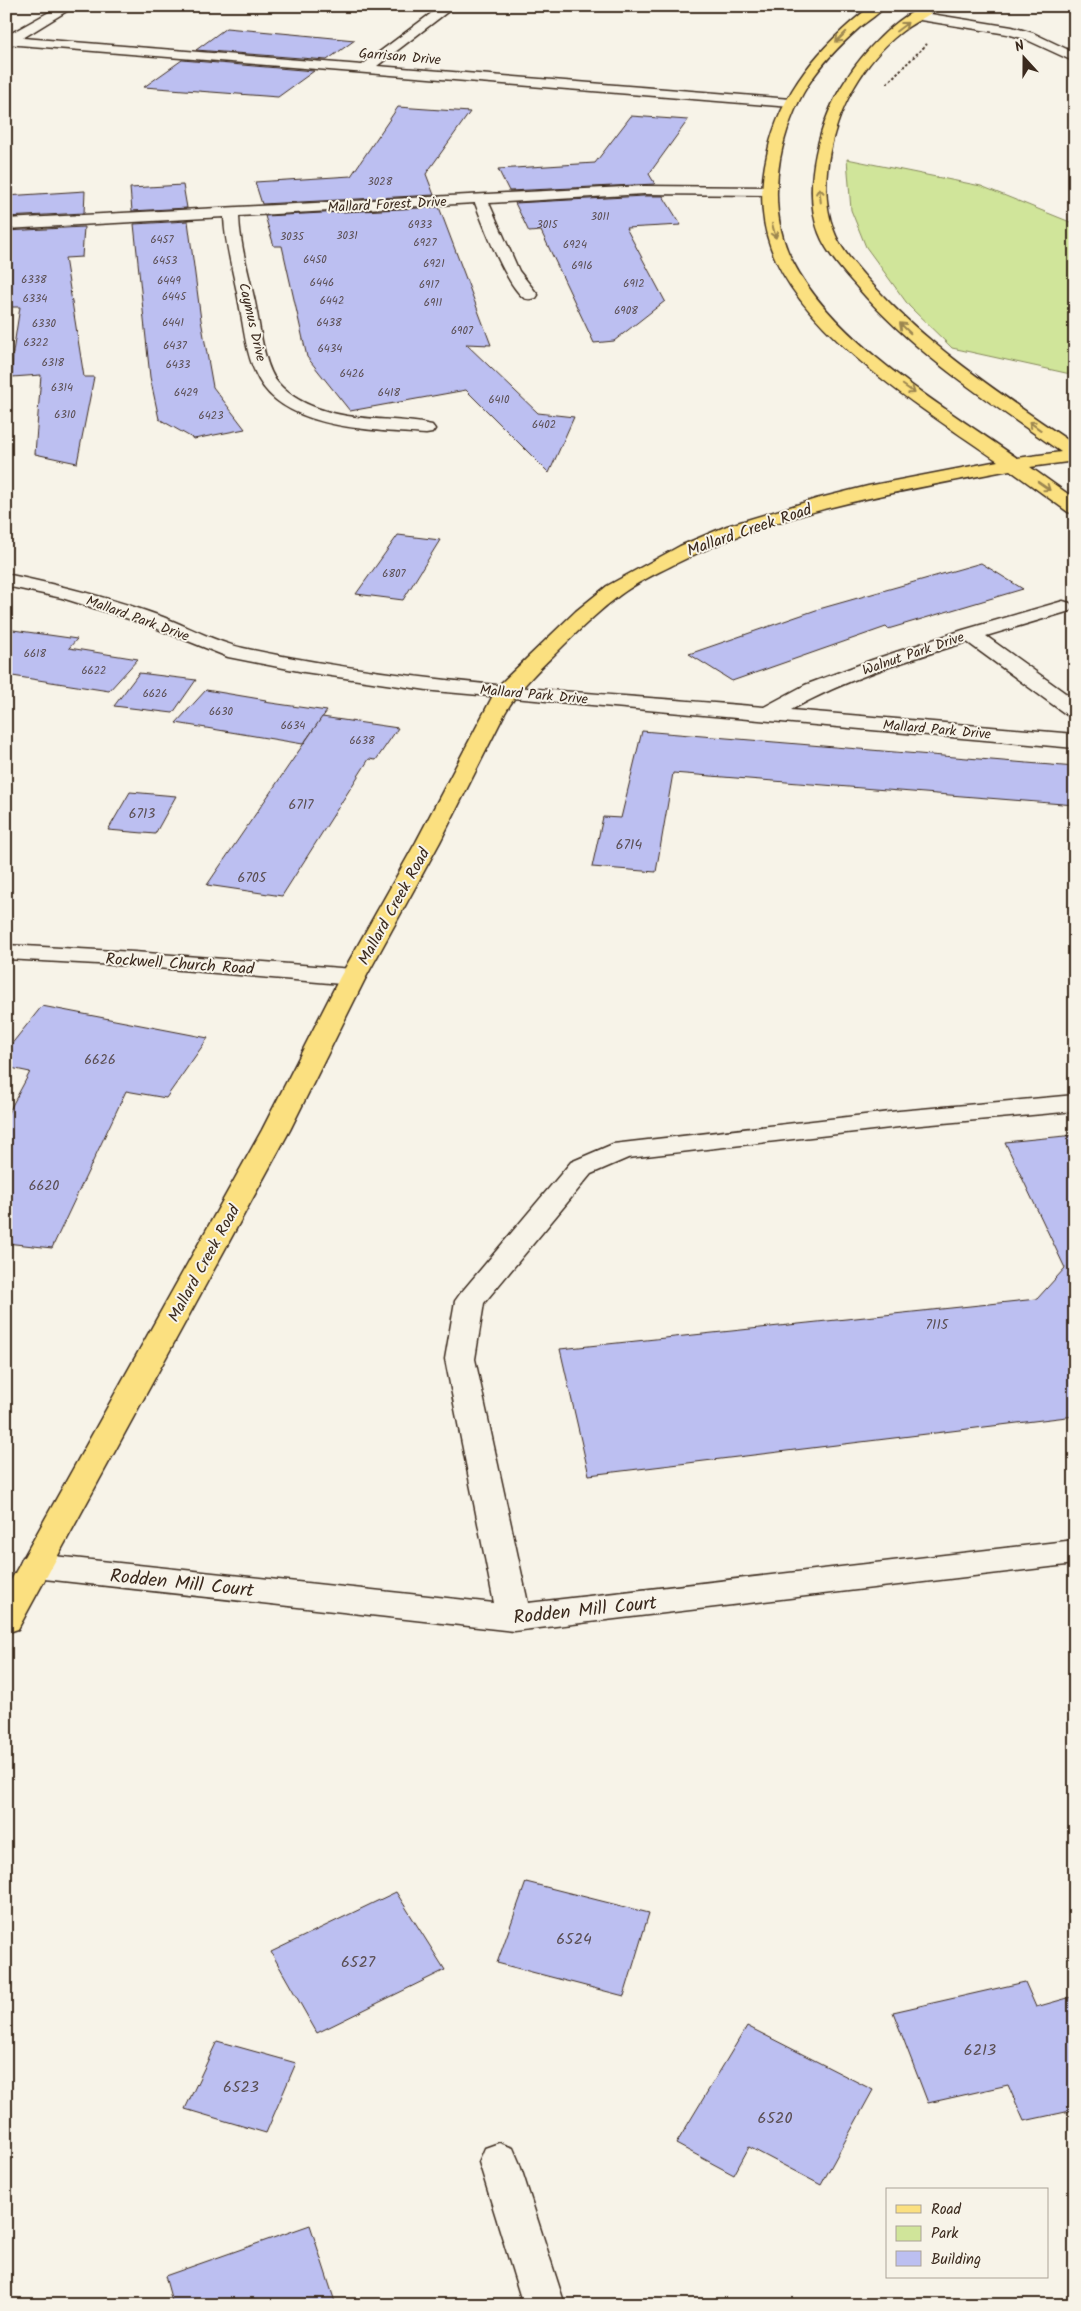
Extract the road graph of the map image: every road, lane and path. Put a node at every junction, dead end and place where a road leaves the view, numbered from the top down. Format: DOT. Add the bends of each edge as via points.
graph roads {
  1 [pos="69,6"];
  2 [pos="449,6"];
  3 [pos="879,6"];
  4 [pos="933,6"];
  5 [pos="918,16"];
  6 [pos="8,40"];
  7 [pos="931,40"];
  8 [pos="1075,58"];
  9 [pos="364,69"];
  10 [pos="882,88"];
  11 [pos="790,103"];
  12 [pos="768,191"];
  13 [pos="480,199"];
  14 [pos="231,212"];
  15 [pos="6,224"];
  16 [pos="530,295"];
  17 [pos="426,429"];
  18 [pos="1075,455"];
  19 [pos="1013,464"];
  20 [pos="1075,508"];
  21 [pos="6,580"];
  22 [pos="1063,607"];
  23 [pos="970,634"];
  24 [pos="506,691"];
  25 [pos="1075,710"];
  26 [pos="768,713"];
  27 [pos="1075,741"];
  28 [pos="6,952"];
  29 [pos="354,977"];
  30 [pos="1075,1103"];
  31 [pos="1075,1552"];
  32 [pos="35,1566"];
  33 [pos="514,1618"];
  34 [pos="6,1620"];
  35 [pos="499,2162"];
  36 [pos="544,2305"];
  1 -- 6 [label="street"];
  2 -- 9 [label="street"];
  3 -- 11 [label="main road, one-way" via="844,33 819,60"];
  4 -- 5 [label="main road, Mallard Creek Road"];
  5 -- 8 [label="street" via="1008,30 1029,36"];
  18 -- 5 [label="main road, Mallard Creek Road, one-way" via="914,336 874,298 843,260 826,231 818,191 829,124 858,70 901,26"];
  6 -- 9 [label="street, Garrison Drive"];
  7 -- 10 [label="path"];
  9 -- 11 [label="street, Garrison Drive"];
  11 -- 12 [label="main road" via="779,132"];
  12 -- 13 [label="street, Mallard Forest Drive" via="644,190"];
  12 -- 19 [label="main road, one-way" via="771,223 786,264 803,291 832,324 902,384"];
  13 -- 14 [label="street, Mallard Forest Drive"];
  13 -- 16 [label="street" via="512,272"];
  14 -- 15 [label="street, Mallard Forest Drive"];
  14 -- 17 [label="street, Caymus Drive" via="256,349 270,385 286,400 316,414 363,424"];
  18 -- 19 [label="main road, Mallard Creek Road"];
  19 -- 20 [label="main road, one-way"];
  19 -- 24 [label="main road, Mallard Creek Road" via="822,503 734,530 686,550 614,590 583,615"];
  21 -- 24 [label="street, Mallard Park Drive" via="76,596 243,654 425,684"];
  22 -- 23 [label="street, Walnut Park Drive"];
  23 -- 25 [label="street"];
  23 -- 26 [label="street, Walnut Park Drive" via="864,669 816,688"];
  24 -- 26 [label="street, Mallard Park Drive"];
  24 -- 29 [label="main road, Mallard Creek Road"];
  26 -- 27 [label="street, Mallard Park Drive"];
  28 -- 29 [label="street, Rockwell Church Road"];
  29 -- 32 [label="main road, Mallard Creek Road" via="276,1130"];
  30 -- 33 [label="street" via="899,1118 623,1150 581,1168 470,1301 461,1348 460,1359"];
  31 -- 33 [label="street, Rodden Mill Court"];
  32 -- 33 [label="street, Rodden Mill Court"];
  32 -- 34 [label="main road, Mallard Creek Road"];
  35 -- 36 [label="street"];
}
